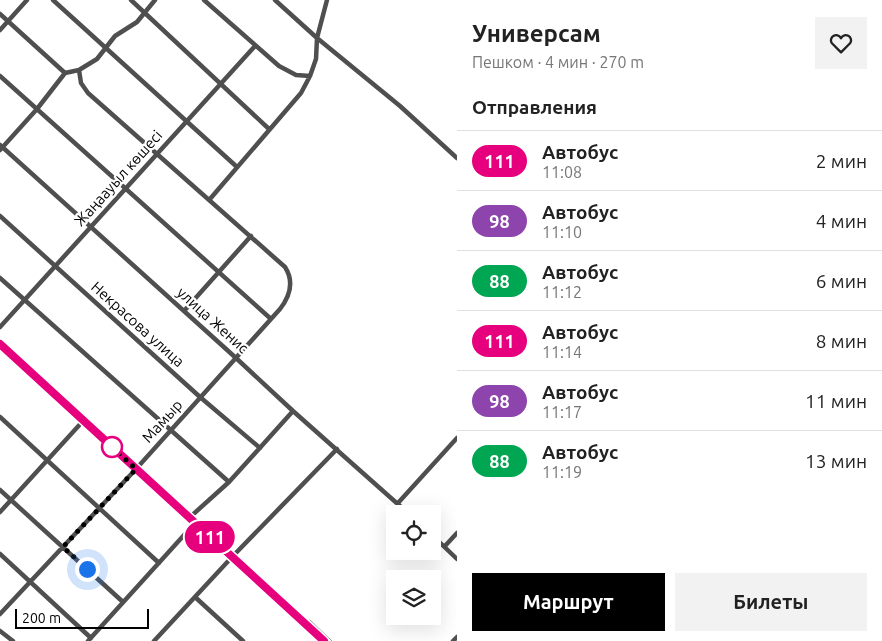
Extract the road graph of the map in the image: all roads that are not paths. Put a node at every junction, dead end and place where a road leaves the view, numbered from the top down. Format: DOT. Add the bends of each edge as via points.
graph roads {
  1 [pos="26,0"];
  2 [pos="54,0"];
  3 [pos="131,0"];
  4 [pos="155,0"];
  5 [pos="204,0"];
  6 [pos="275,0"];
  7 [pos="327,0"];
  8 [pos="145,13"];
  9 [pos="0,14"];
  10 [pos="8,21"];
  11 [pos="0,30"];
  12 [pos="317,38"];
  13 [pos="255,46"];
  14 [pos="105,48"];
  15 [pos="79,70"];
  16 [pos="65,73"];
  17 [pos="0,76"];
  18 [pos="310,76"];
  19 [pos="221,83"];
  20 [pos="37,109"];
  21 [pos="187,120"];
  22 [pos="269,129"];
  23 [pos="1,148"];
  24 [pos="156,154"];
  25 [pos="457,158"];
  26 [pos="237,167"];
  27 [pos="124,188"];
  28 [pos="210,199"];
  29 [pos="0,216"];
  30 [pos="91,227"];
  31 [pos="251,236"];
  32 [pos="55,266"];
  33 [pos="218,273"];
  34 [pos="0,278"];
  35 [pos="25,300"];
  36 [pos="184,310"];
  37 [pos="271,319"];
  38 [pos="0,327"];
  39 [pos="0,344"];
  40 [pos="236,358"];
  41 [pos="200,396"];
  42 [pos="293,411"];
  43 [pos="0,417"];
  44 [pos="83,421"];
  45 [pos="172,429"];
  46 [pos="457,438"];
  47 [pos="260,448"];
  48 [pos="337,449"];
  49 [pos="47,460"];
  50 [pos="136,469"];
  51 [pos="229,482"];
  52 [pos="0,490"];
  53 [pos="11,500"];
  54 [pos="398,503"];
  55 [pos="99,509"];
  56 [pos="0,512"];
  57 [pos="189,518"];
  58 [pos="195,523"];
  59 [pos="457,533"];
  60 [pos="441,543"];
  61 [pos="445,546"];
  62 [pos="63,547"];
  63 [pos="0,554"];
  64 [pos="232,557"];
  65 [pos="457,559"];
  66 [pos="159,563"];
  67 [pos="31,582"];
  68 [pos="195,597"];
  69 [pos="123,602"];
  70 [pos="0,614"];
  71 [pos="0,631"];
  72 [pos="457,637"];
  73 [pos="89,639"];
  74 [pos="14,641"];
  75 [pos="154,641"];
  76 [pos="244,641"];
  77 [pos="324,641"];
  78 [pos="453,641"];
  1 -- 10 [label="street"];
  2 -- 14 [label="street"];
  3 -- 8 [label="street"];
  4 -- 8 [label="street"];
  5 -- 13 [label="street"];
  6 -- 12 [label="street"];
  7 -- 12 [label="street"];
  8 -- 14 [label="street" via="114,36"];
  8 -- 19 [label="street"];
  9 -- 10 [label="street"];
  10 -- 11 [label="street"];
  10 -- 16 [label="street"];
  12 -- 18 [label="street" via="316,59"];
  12 -- 25 [label="street"];
  13 -- 18 [label="street" via="289,72"];
  13 -- 19 [label="street, Жаңаауыл көшесі"];
  14 -- 15 [label="street" via="97,59"];
  14 -- 21 [label="street"];
  15 -- 16 [label="street"];
  15 -- 24 [label="street" via="81,83 88,93"];
  16 -- 20 [label="street"];
  17 -- 20 [label="street"];
  18 -- 22 [label="street" via="301,93"];
  19 -- 21 [label="street, Жаңаауыл көшесі"];
  19 -- 22 [label="street"];
  20 -- 23 [label="street"];
  20 -- 27 [label="street"];
  21 -- 24 [label="street, Жаңаауыл көшесі"];
  21 -- 26 [label="street"];
  22 -- 26 [label="street"];
  23 -- 30 [label="street, улица Женис"];
  24 -- 27 [label="street, Жаңаауыл көшесі"];
  24 -- 28 [label="street"];
  26 -- 28 [label="street"];
  27 -- 30 [label="street, Жаңаауыл көшесі"];
  27 -- 33 [label="street"];
  28 -- 31 [label="street"];
  29 -- 32 [label="street, Некрасова улица"];
  30 -- 32 [label="street, Жаңаауыл көшесі"];
  30 -- 36 [label="street, улица Женис"];
  31 -- 33 [label="street"];
  31 -- 37 [label="street, Мамыр" via="285,267 291,277 287,300"];
  32 -- 35 [label="street, Жаңаауыл көшесі"];
  32 -- 41 [label="street, Некрасова улица"];
  33 -- 36 [label="street"];
  33 -- 37 [label="street"];
  34 -- 35 [label="street"];
  35 -- 38 [label="street, Жаңаауыл көшесі"];
  35 -- 45 [label="street"];
  36 -- 40 [label="street, улица Женис"];
  37 -- 40 [label="street, Мамыр"];
  39 -- 44 [label="main road"];
  40 -- 41 [label="street, Мамыр"];
  40 -- 42 [label="street, улица Женис"];
  41 -- 45 [label="street, Мамыр"];
  41 -- 47 [label="street, Некрасова улица"];
  42 -- 47 [label="street"];
  42 -- 48 [label="street, улица Женис"];
  43 -- 49 [label="street"];
  44 -- 49 [label="street"];
  44 -- 50 [label="main road"];
  45 -- 50 [label="street, Мамыр"];
  45 -- 51 [label="street"];
  46 -- 54 [label="street"];
  47 -- 51 [label="street"];
  48 -- 54 [label="street, улица Женис"];
  48 -- 64 [label="street"];
  49 -- 53 [label="street"];
  49 -- 55 [label="street"];
  50 -- 55 [label="street, Мамыр"];
  50 -- 57 [label="main road"];
  51 -- 57 [label="street"];
  52 -- 53 [label="street"];
  53 -- 56 [label="street"];
  53 -- 62 [label="street"];
  55 -- 62 [label="street, Мамыр"];
  55 -- 66 [label="street"];
  57 -- 58 [label="main road"];
  58 -- 64 [label="main road"];
  58 -- 66 [label="street"];
  59 -- 61 [label="street"];
  60 -- 61 [label="street"];
  61 -- 65 [label="street"];
  62 -- 67 [label="street, Мамыр"];
  62 -- 69 [label="street"];
  63 -- 67 [label="street"];
  64 -- 68 [label="street"];
  64 -- 77 [label="main road"];
  66 -- 69 [label="street"];
  67 -- 70 [label="street, Мамыр"];
  67 -- 73 [label="street"];
  68 -- 75 [label="street"];
  68 -- 76 [label="street"];
  69 -- 73 [label="street"];
  71 -- 74 [label="street"];
  72 -- 78 [label="street"];
}
